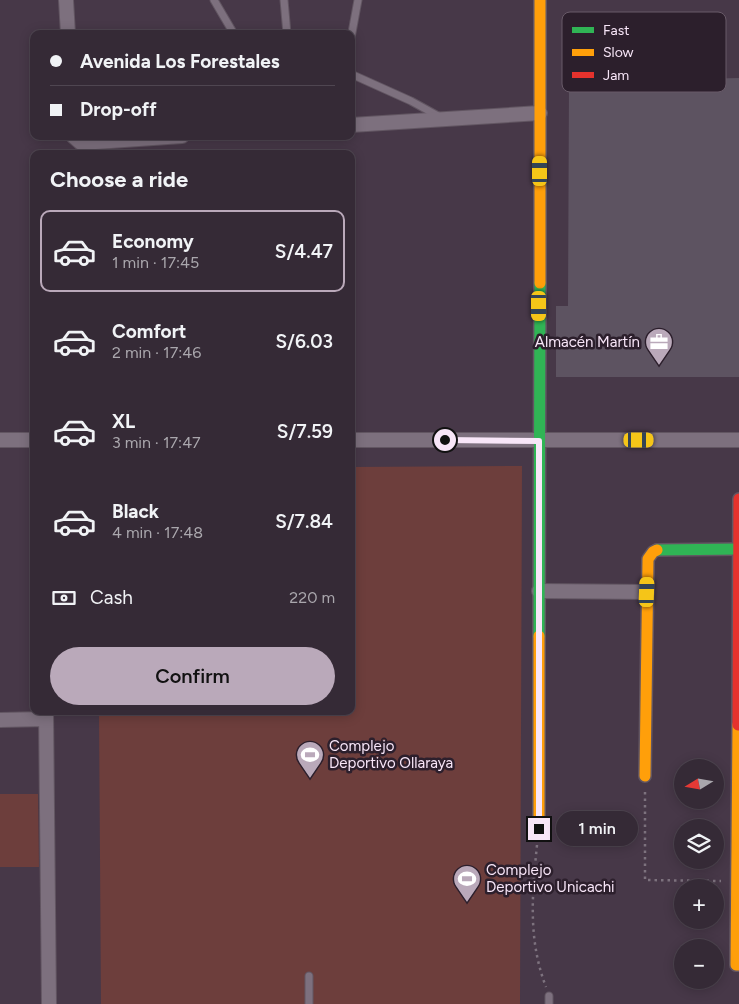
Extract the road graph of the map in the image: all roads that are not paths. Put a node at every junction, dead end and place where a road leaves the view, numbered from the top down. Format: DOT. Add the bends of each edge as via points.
graph roads {
  1 [pos="66,0"];
  2 [pos="214,0"];
  3 [pos="284,0"];
  4 [pos="358,0"];
  5 [pos="540,0"];
  6 [pos="68,30"];
  7 [pos="232,30"];
  8 [pos="287,30"];
  9 [pos="352,30"];
  10 [pos="355,76"];
  11 [pos="540,113"];
  12 [pos="444,119"];
  13 [pos="355,125"];
  14 [pos="78,140"];
  15 [pos="124,140"];
  16 [pos="0,440"];
  17 [pos="30,440"];
  18 [pos="355,440"];
  19 [pos="739,440"];
  20 [pos="539,441"];
  21 [pos="739,499"];
  22 [pos="739,549"];
  23 [pos="539,591"];
  24 [pos="647,592"];
  25 [pos="46,715"];
  26 [pos="0,720"];
  27 [pos="645,776"];
  28 [pos="738,818"];
  29 [pos="539,829"];
  30 [pos="738,898"];
  31 [pos="739,965"];
  32 [pos="309,976"];
  33 [pos="49,1004"];
  34 [pos="309,1004"];
  1 -- 6 [label="street"];
  2 -- 7 [label="lane"];
  3 -- 8 [label="lane"];
  4 -- 9 [label="lane"];
  5 -- 11 [label="street"];
  10 -- 12 [label="lane"];
  11 -- 12 [label="street"];
  11 -- 20 [label="street"];
  12 -- 13 [label="street"];
  14 -- 15 [label="street" via="81,143"];
  16 -- 17 [label="street"];
  18 -- 20 [label="street"];
  19 -- 20 [label="street"];
  20 -- 23 [label="street"];
  21 -- 22 [label="street"];
  22 -- 24 [label="street" via="661,549 652,552 648,559"];
  22 -- 28 [label="street"];
  23 -- 24 [label="street"];
  23 -- 29 [label="street"];
  24 -- 27 [label="street"];
  25 -- 26 [label="street"];
  25 -- 33 [label="street"];
  28 -- 30 [label="street"];
  30 -- 31 [label="street" via="736,965"];
  32 -- 34 [label="lane"];
}
